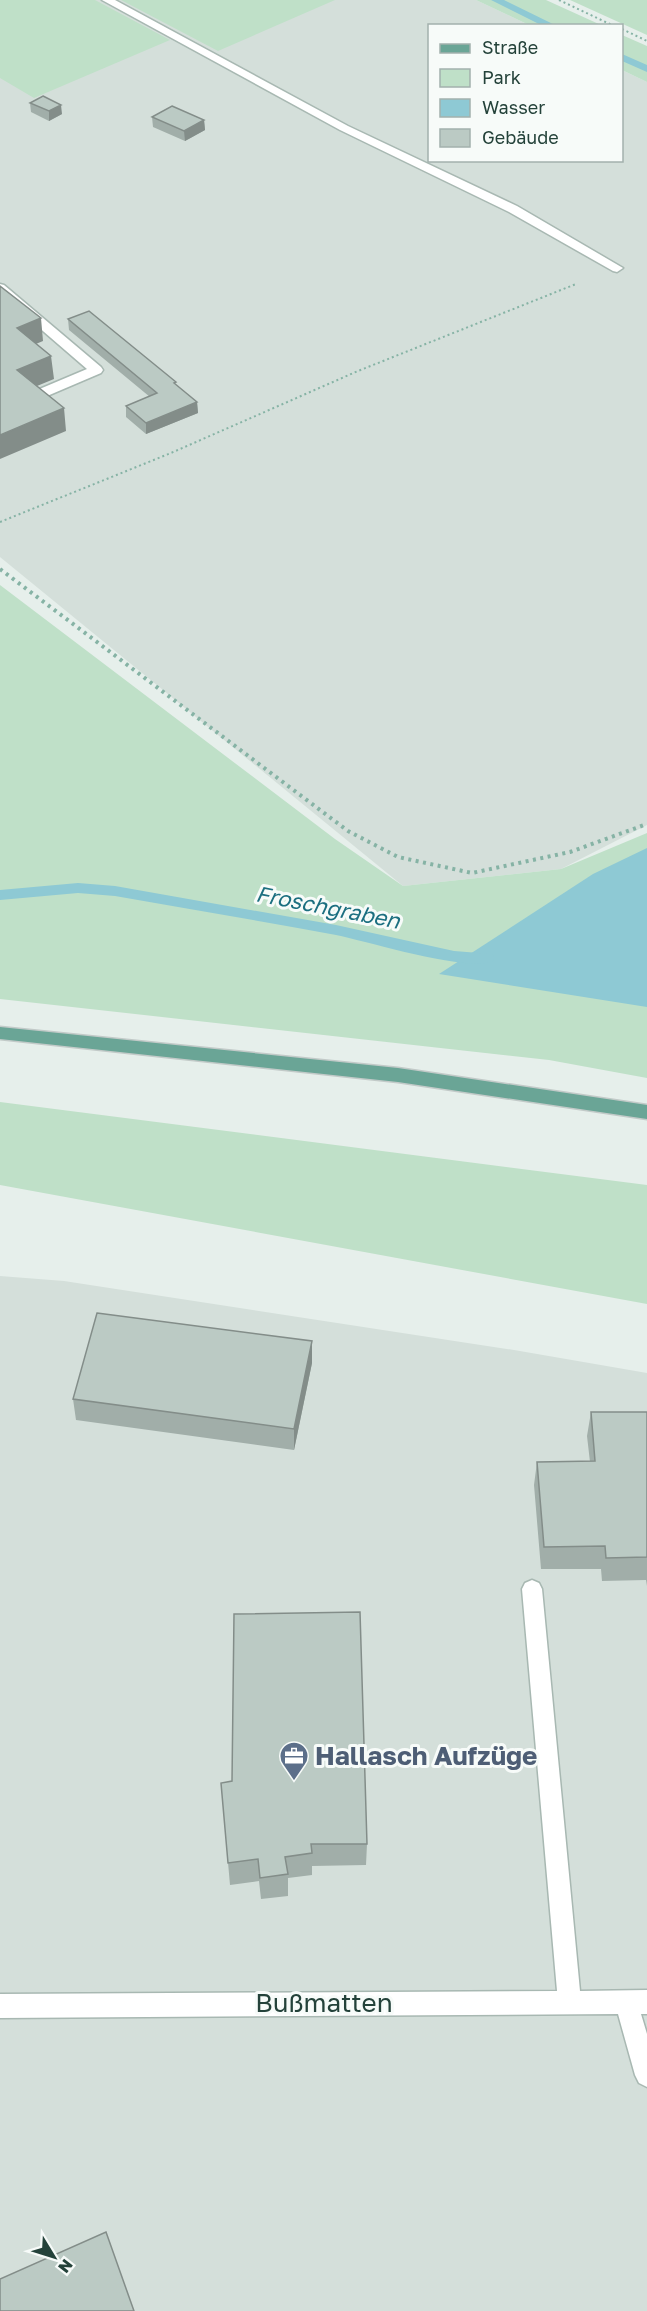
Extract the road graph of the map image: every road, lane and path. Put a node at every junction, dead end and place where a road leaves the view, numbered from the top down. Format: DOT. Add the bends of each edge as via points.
graph roads {
  1 [pos="107,0"];
  2 [pos="559,0"];
  3 [pos="610,24"];
  4 [pos="623,30"];
  5 [pos="647,40"];
  6 [pos="617,268"];
  7 [pos="0,288"];
  8 [pos="28,399"];
  9 [pos="0,522"];
  10 [pos="0,569"];
  11 [pos="647,824"];
  12 [pos="0,1033"];
  13 [pos="647,1112"];
  14 [pos="532,1589"];
  15 [pos="569,2001"];
  16 [pos="637,2002"];
  17 [pos="0,2006"];
  18 [pos="647,2075"];
  1 -- 6 [label="street" via="344,128 513,209"];
  2 -- 3 [label="path"];
  4 -- 5 [label="path"];
  6 -- 9 [label="path" via="358,371"];
  7 -- 8 [label="street" via="96,370"];
  10 -- 11 [label="path" via="348,831 398,857 472,873 570,852"];
  12 -- 13 [label="main road" via="398,1075"];
  14 -- 15 [label="street"];
  15 -- 16 [label="street, Bußmatten"];
  15 -- 17 [label="street, Bußmatten"];
  16 -- 18 [label="street"];
}
